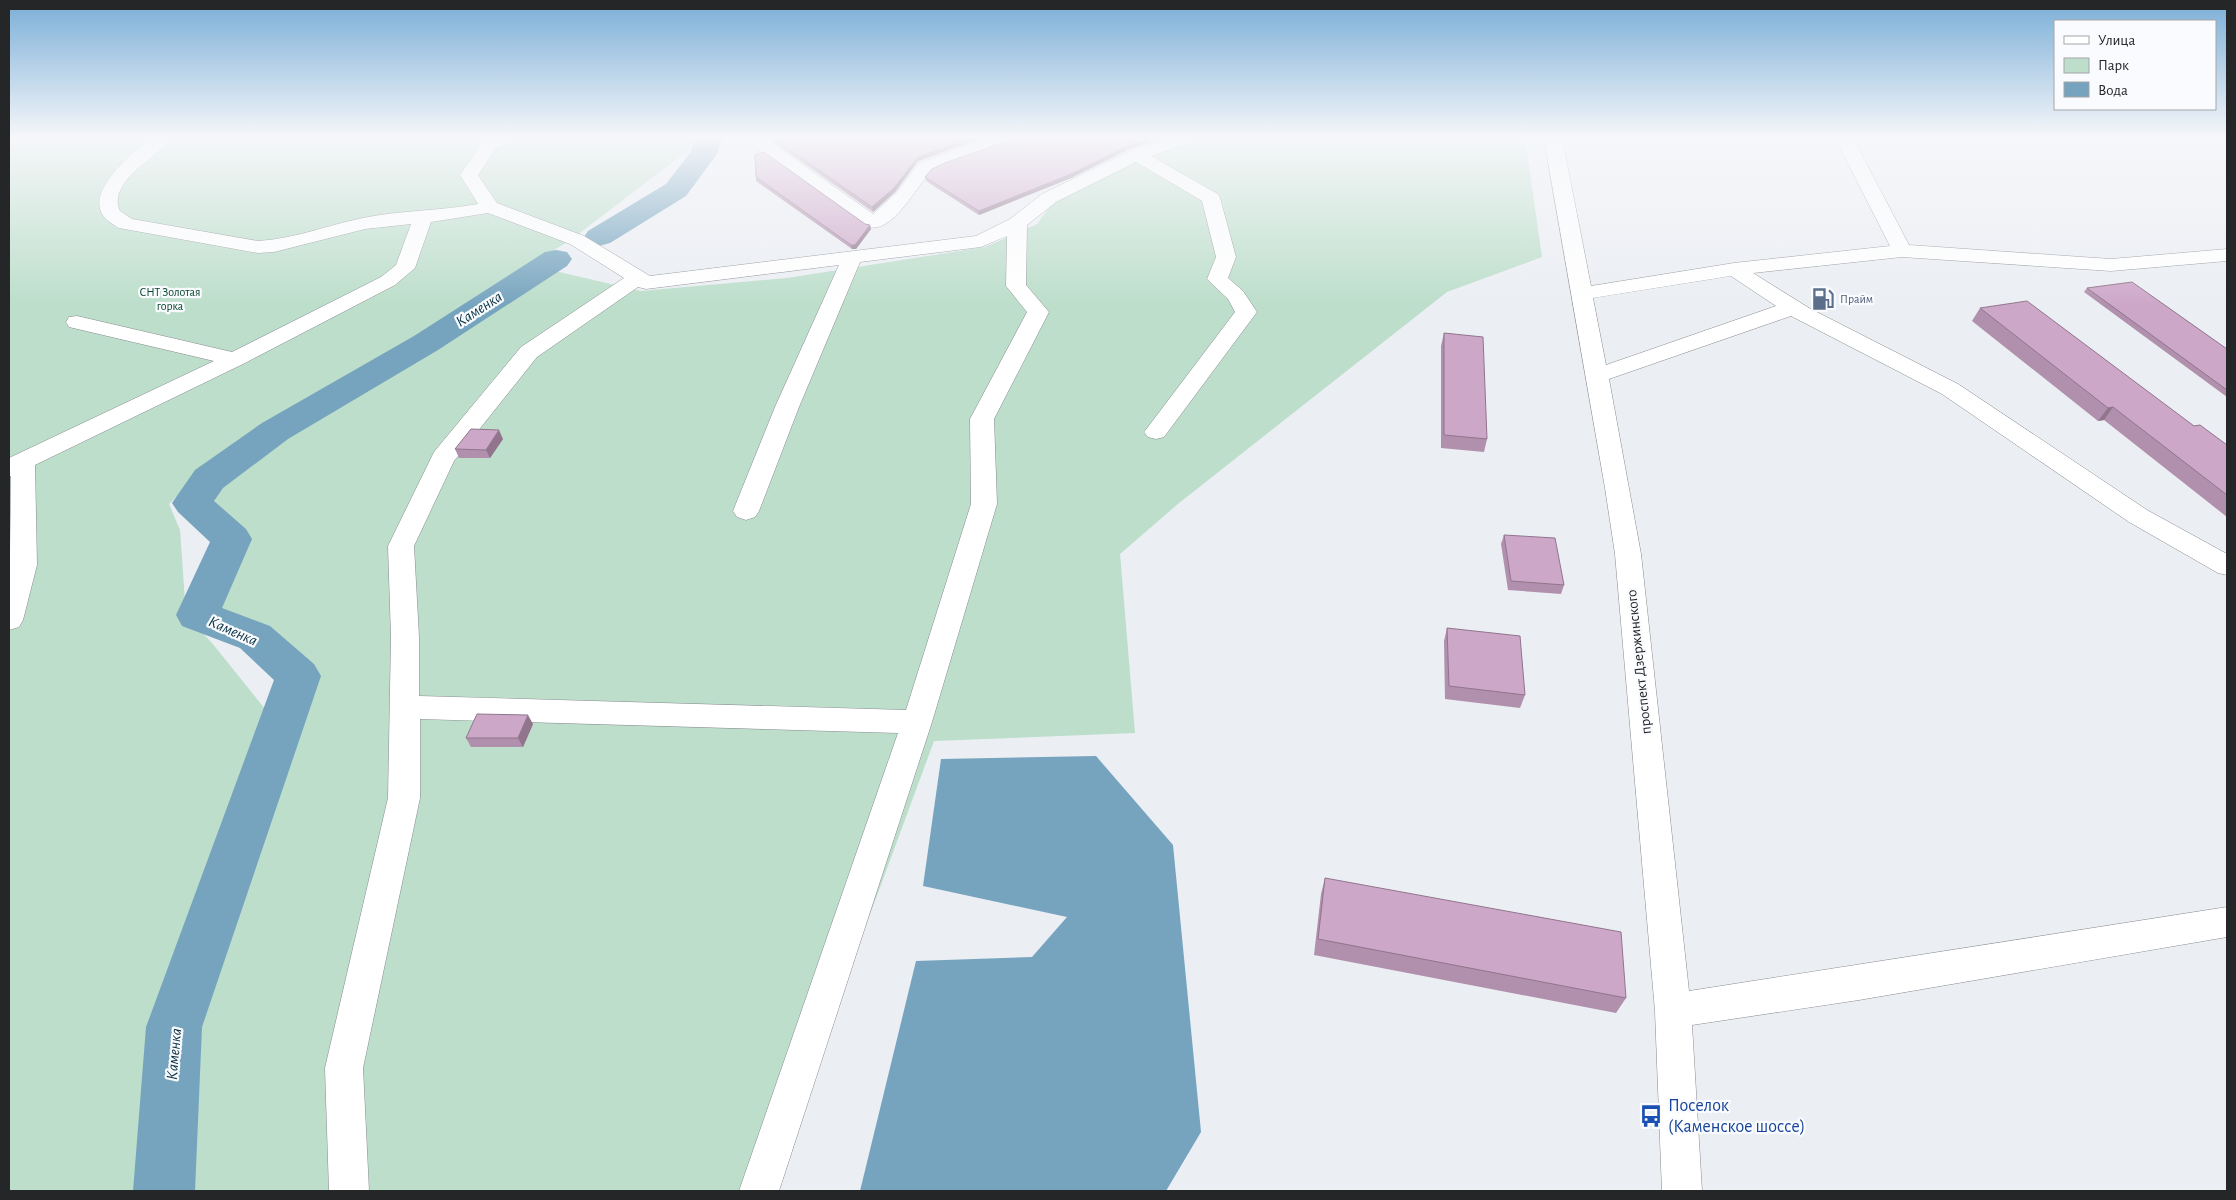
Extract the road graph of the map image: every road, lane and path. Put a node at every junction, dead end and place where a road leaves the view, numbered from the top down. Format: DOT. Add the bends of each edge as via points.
graph roads {
  1 [pos="110,194"];
  2 [pos="481,194"];
  3 [pos="833,194"];
  4 [pos="905,194"];
  5 [pos="1057,194"];
  6 [pos="1203,194"];
  7 [pos="1563,194"];
  8 [pos="1873,194"];
  9 [pos="490,207"];
  10 [pos="423,218"];
  11 [pos="1017,223"];
  12 [pos="1902,251"];
  13 [pos="2227,255"];
  14 [pos="852,258"];
  15 [pos="1734,269"];
  16 [pos="639,277"];
  17 [pos="1581,294"];
  18 [pos="1792,307"];
  19 [pos="77,322"];
  20 [pos="235,359"];
  21 [pos="1597,376"];
  22 [pos="1156,432"];
  23 [pos="16,465"];
  24 [pos="746,511"];
  25 [pos="2227,566"];
  26 [pos="9,620"];
  27 [pos="405,707"];
  28 [pos="917,722"];
  29 [pos="2227,922"];
  30 [pos="1673,1011"];
  31 [pos="349,1191"];
  32 [pos="759,1191"];
  33 [pos="1682,1191"];
  1 -- 10 [label="street" via="109,208 126,224 258,247 274,246 365,223"];
  2 -- 9 [label="street"];
  3 -- 4 [label="street" via="874,223"];
  5 -- 11 [label="street"];
  6 -- 22 [label="street" via="1210,198 1226,257 1218,279 1236,295 1246,312"];
  7 -- 17 [label="street, проспект Дзержинского"];
  8 -- 12 [label="street"];
  9 -- 10 [label="street"];
  9 -- 16 [label="street" via="577,240"];
  10 -- 20 [label="street" via="405,268 360,297"];
  11 -- 14 [label="street" via="981,241"];
  11 -- 28 [label="street" via="1016,286 1038,312 982,419 984,504"];
  12 -- 13 [label="street" via="2111,265"];
  12 -- 15 [label="street"];
  14 -- 16 [label="street" via="646,283"];
  14 -- 24 [label="street"];
  15 -- 17 [label="street"];
  15 -- 18 [label="street"];
  16 -- 27 [label="street" via="530,352 443,458 401,546"];
  17 -- 21 [label="street, проспект Дзержинского"];
  18 -- 21 [label="street"];
  18 -- 25 [label="street" via="1950,390 2138,516"];
  19 -- 20 [label="street"];
  20 -- 23 [label="street"];
  21 -- 30 [label="street, проспект Дзержинского" via="1628,554"];
  23 -- 26 [label="street" via="24,564"];
  27 -- 28 [label="street"];
  27 -- 31 [label="street" via="404,798 344,1068"];
  28 -- 32 [label="street"];
  29 -- 30 [label="street"];
  30 -- 33 [label="street, проспект Дзержинского"];
}
